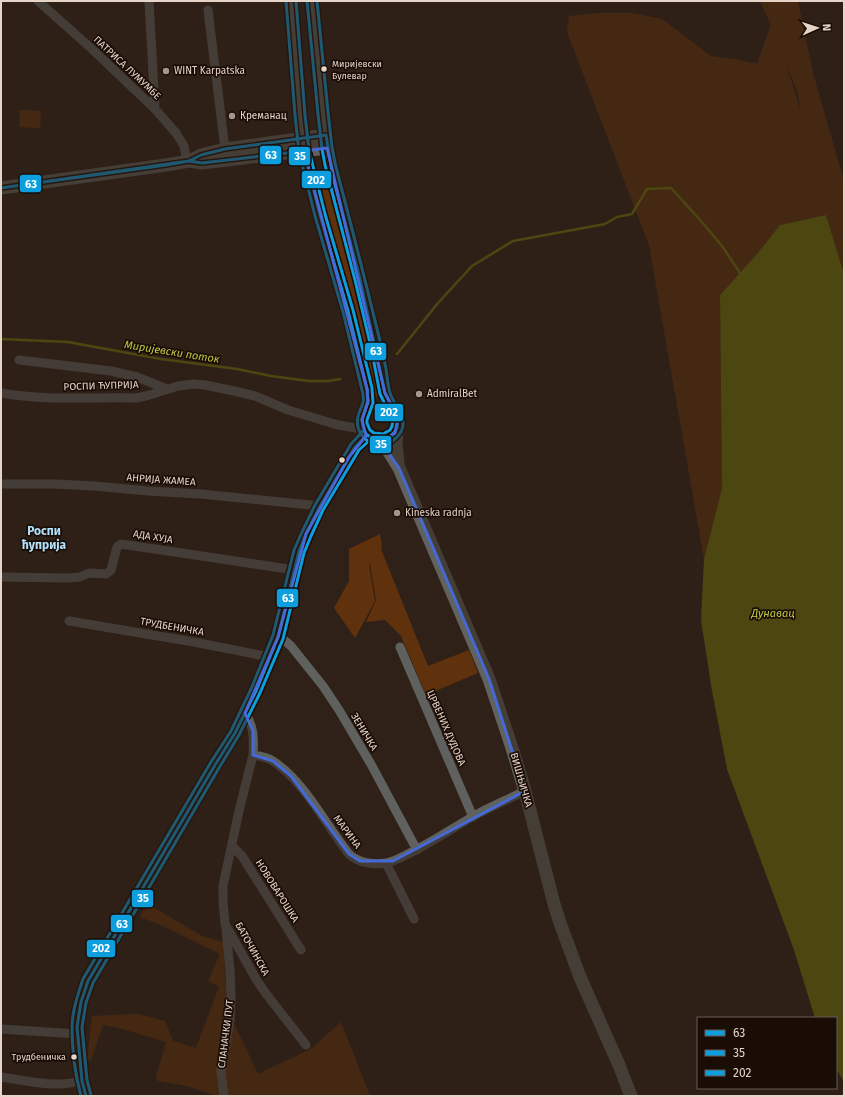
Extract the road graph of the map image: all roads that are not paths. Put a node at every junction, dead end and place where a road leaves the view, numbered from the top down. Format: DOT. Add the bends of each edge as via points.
graph roads {
  1 [pos="38,1"];
  2 [pos="149,1"];
  3 [pos="291,1"];
  4 [pos="312,1"];
  5 [pos="208,10"];
  6 [pos="155,109"];
  7 [pos="326,141"];
  8 [pos="303,144"];
  9 [pos="225,149"];
  10 [pos="188,161"];
  11 [pos="1,188"];
  12 [pos="19,360"];
  13 [pos="167,389"];
  14 [pos="1,393"];
  15 [pos="393,409"];
  16 [pos="366,411"];
  17 [pos="397,429"];
  18 [pos="369,433"];
  19 [pos="399,468"];
  20 [pos="1,484"];
  21 [pos="319,508"];
  22 [pos="295,570"];
  23 [pos="2,577"];
  24 [pos="69,621"];
  25 [pos="278,637"];
  26 [pos="400,647"];
  27 [pos="270,657"];
  28 [pos="245,713"];
  29 [pos="253,754"];
  30 [pos="525,791"];
  31 [pos="473,817"];
  32 [pos="232,846"];
  33 [pos="417,850"];
  34 [pos="386,863"];
  35 [pos="414,919"];
  36 [pos="225,924"];
  37 [pos="301,950"];
  38 [pos="1,1029"];
  39 [pos="77,1034"];
  40 [pos="306,1045"];
  41 [pos="1,1077"];
  42 [pos="82,1081"];
  43 [pos="86,1096"];
  44 [pos="224,1096"];
  45 [pos="631,1096"];
  1 -- 6 [label="street, ПАТРИСА ЛУМУМБЕ"];
  2 -- 6 [label="street"];
  3 -- 8 [label="street"];
  4 -- 7 [label="street, ВИШЊИЧКА"];
  5 -- 9 [label="street"];
  6 -- 10 [label="street, ПАТРИСА ЛУМУМБЕ" via="176,133 184,146"];
  7 -- 8 [label="street"];
  7 -- 15 [label="street, ВИШЊИЧКА" via="365,299 386,399"];
  8 -- 9 [label="street"];
  8 -- 10 [label="street" via="202,163"];
  8 -- 16 [label="street" via="361,362 368,395"];
  9 -- 10 [label="street"];
  10 -- 11 [label="street"];
  12 -- 13 [label="street" via="111,371 137,377"];
  13 -- 14 [label="street, РОСПИ ЋУПРИЈА" via="136,398 69,399"];
  13 -- 18 [label="street, РОСПИ ЋУПРИЈА" via="194,384 213,386 255,396 288,410"];
  15 -- 16 [label="street" via="379,404 369,407"];
  15 -- 17 [label="street, ВИШЊИЧКА" via="398,418"];
  16 -- 18 [label="street" via="362,420"];
  17 -- 18 [label="street" via="395,433 381,440"];
  17 -- 19 [label="street, ВИШЊИЧКА" via="396,453"];
  18 -- 19 [label="street, ВИШЊИЧКА" via="387,450"];
  18 -- 21 [label="street" via="355,447"];
  19 -- 30 [label="street, ВИШЊИЧКА" via="489,678"];
  20 -- 21 [label="street, АНРИЈА ЖАМЕА" via="55,484 201,494 311,505"];
  21 -- 22 [label="street" via="301,546"];
  22 -- 23 [label="street, АДА ХУЈА" via="121,544 117,547 111,570 106,574 89,573 67,578"];
  22 -- 25 [label="street"];
  24 -- 27 [label="street, ТРУДБЕНИЧКА"];
  25 -- 27 [label="street"];
  25 -- 33 [label="street, ЗЕНИЧКА" via="291,646 323,686 376,773"];
  26 -- 31 [label="street, ЦРВЕНИХ ДУДОВА"];
  27 -- 28 [label="street"];
  28 -- 29 [label="street" via="253,731"];
  28 -- 39 [label="street" via="88,981 79,1010"];
  29 -- 32 [label="street, БАТОЧИНСКА"];
  29 -- 34 [label="street, МАРИНА" via="273,761 291,776 353,858"];
  30 -- 31 [label="street, МАРИНА"];
  30 -- 45 [label="street, ВИШЊИЧКА" via="565,937"];
  31 -- 33 [label="street, МАРИНА"];
  32 -- 36 [label="street, БАТОЧИНСКА" via="223,886"];
  32 -- 37 [label="street, НОВОВАРОШКА" via="242,856"];
  33 -- 34 [label="street, МАРИНА"];
  34 -- 35 [label="street"];
  36 -- 40 [label="street, БАТОЧИНСКА" via="256,979"];
  36 -- 44 [label="street, СЛАНАЧКИ ПУТ" via="231,996 229,1026 222,1062"];
  38 -- 39 [label="street"];
  39 -- 42 [label="street"];
  41 -- 42 [label="street" via="53,1085"];
  42 -- 43 [label="street"];
}
